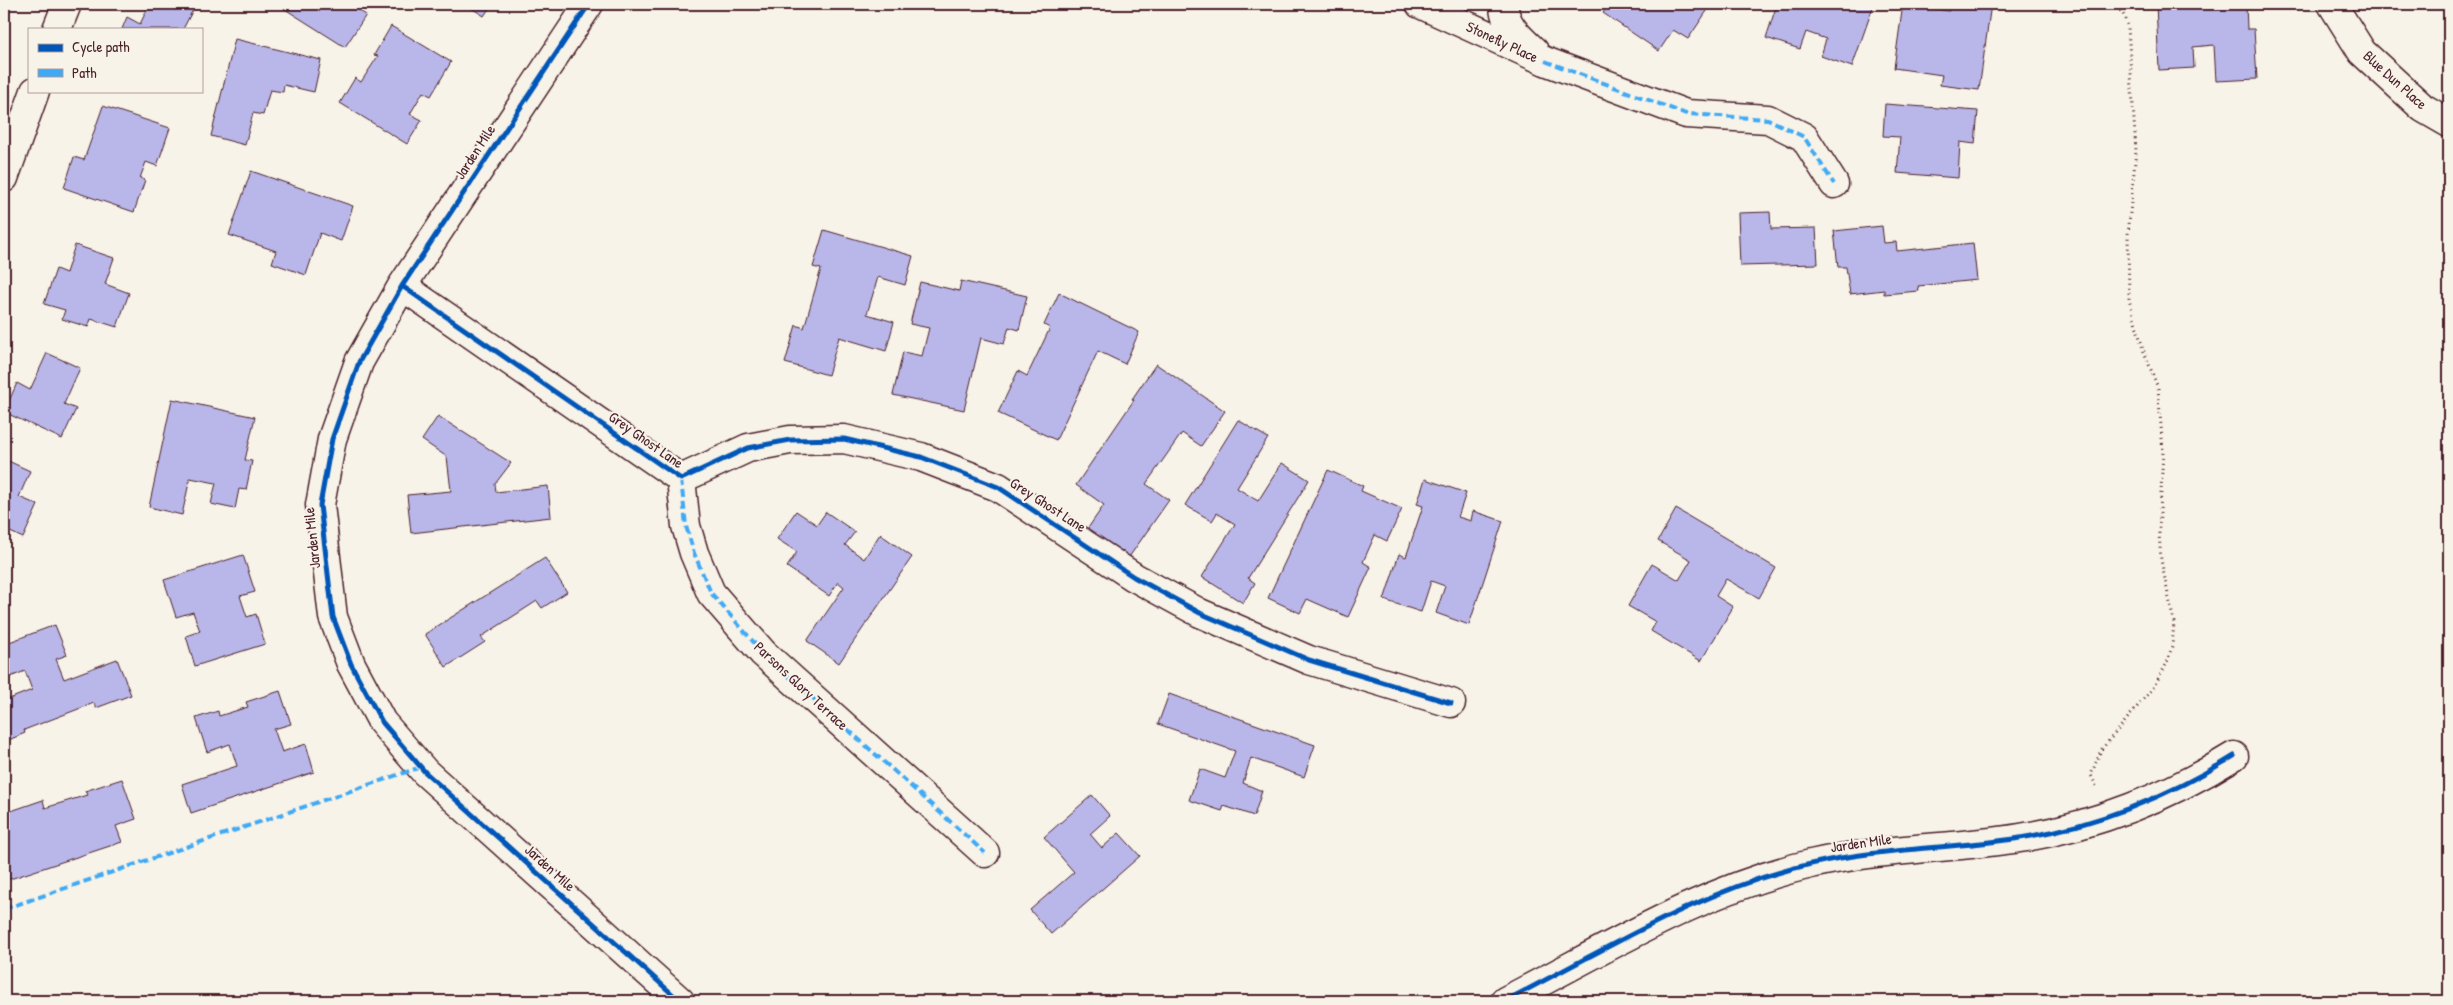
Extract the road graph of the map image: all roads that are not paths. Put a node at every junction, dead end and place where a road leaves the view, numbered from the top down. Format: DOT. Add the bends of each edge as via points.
graph roads {
  1 [pos="67,4"];
  2 [pos="588,4"];
  3 [pos="1420,4"];
  4 [pos="1504,4"];
  5 [pos="2332,4"];
  6 [pos="57,28"];
  7 [pos="1545,62"];
  8 [pos="35,92"];
  9 [pos="2449,123"];
  10 [pos="4,178"];
  11 [pos="1834,184"];
  12 [pos="402,286"];
  13 [pos="681,479"];
  14 [pos="1451,703"];
  15 [pos="2234,756"];
  16 [pos="985,853"];
  17 [pos="680,1001"];
  18 [pos="1505,1001"];
  1 -- 6 [label="street"];
  2 -- 12 [label="street, Jarden Mile"];
  3 -- 7 [label="street, Stonefly Place"];
  4 -- 7 [label="street, Stonefly Place" via="1514,32"];
  5 -- 9 [label="street, Blue Dun Place" via="2362,52 2422,108"];
  7 -- 11 [label="street" via="1686,114 1768,120 1804,137"];
  8 -- 10 [label="street"];
  12 -- 13 [label="street, Grey Ghost Lane"];
  12 -- 17 [label="street, Jarden Mile" via="358,362 332,439 320,505 333,617 351,664 382,722 425,772"];
  13 -- 14 [label="street, Grey Ghost Lane" via="748,448 790,440 844,439 921,456 998,487 1134,577 1200,613 1309,660"];
  13 -- 16 [label="street, Parsons Glory Terrace" via="686,526 711,593 763,654"];
  15 -- 18 [label="street, Jarden Mile" via="2196,780 2107,817 2021,838 1856,855 1769,874 1695,903"];
}
